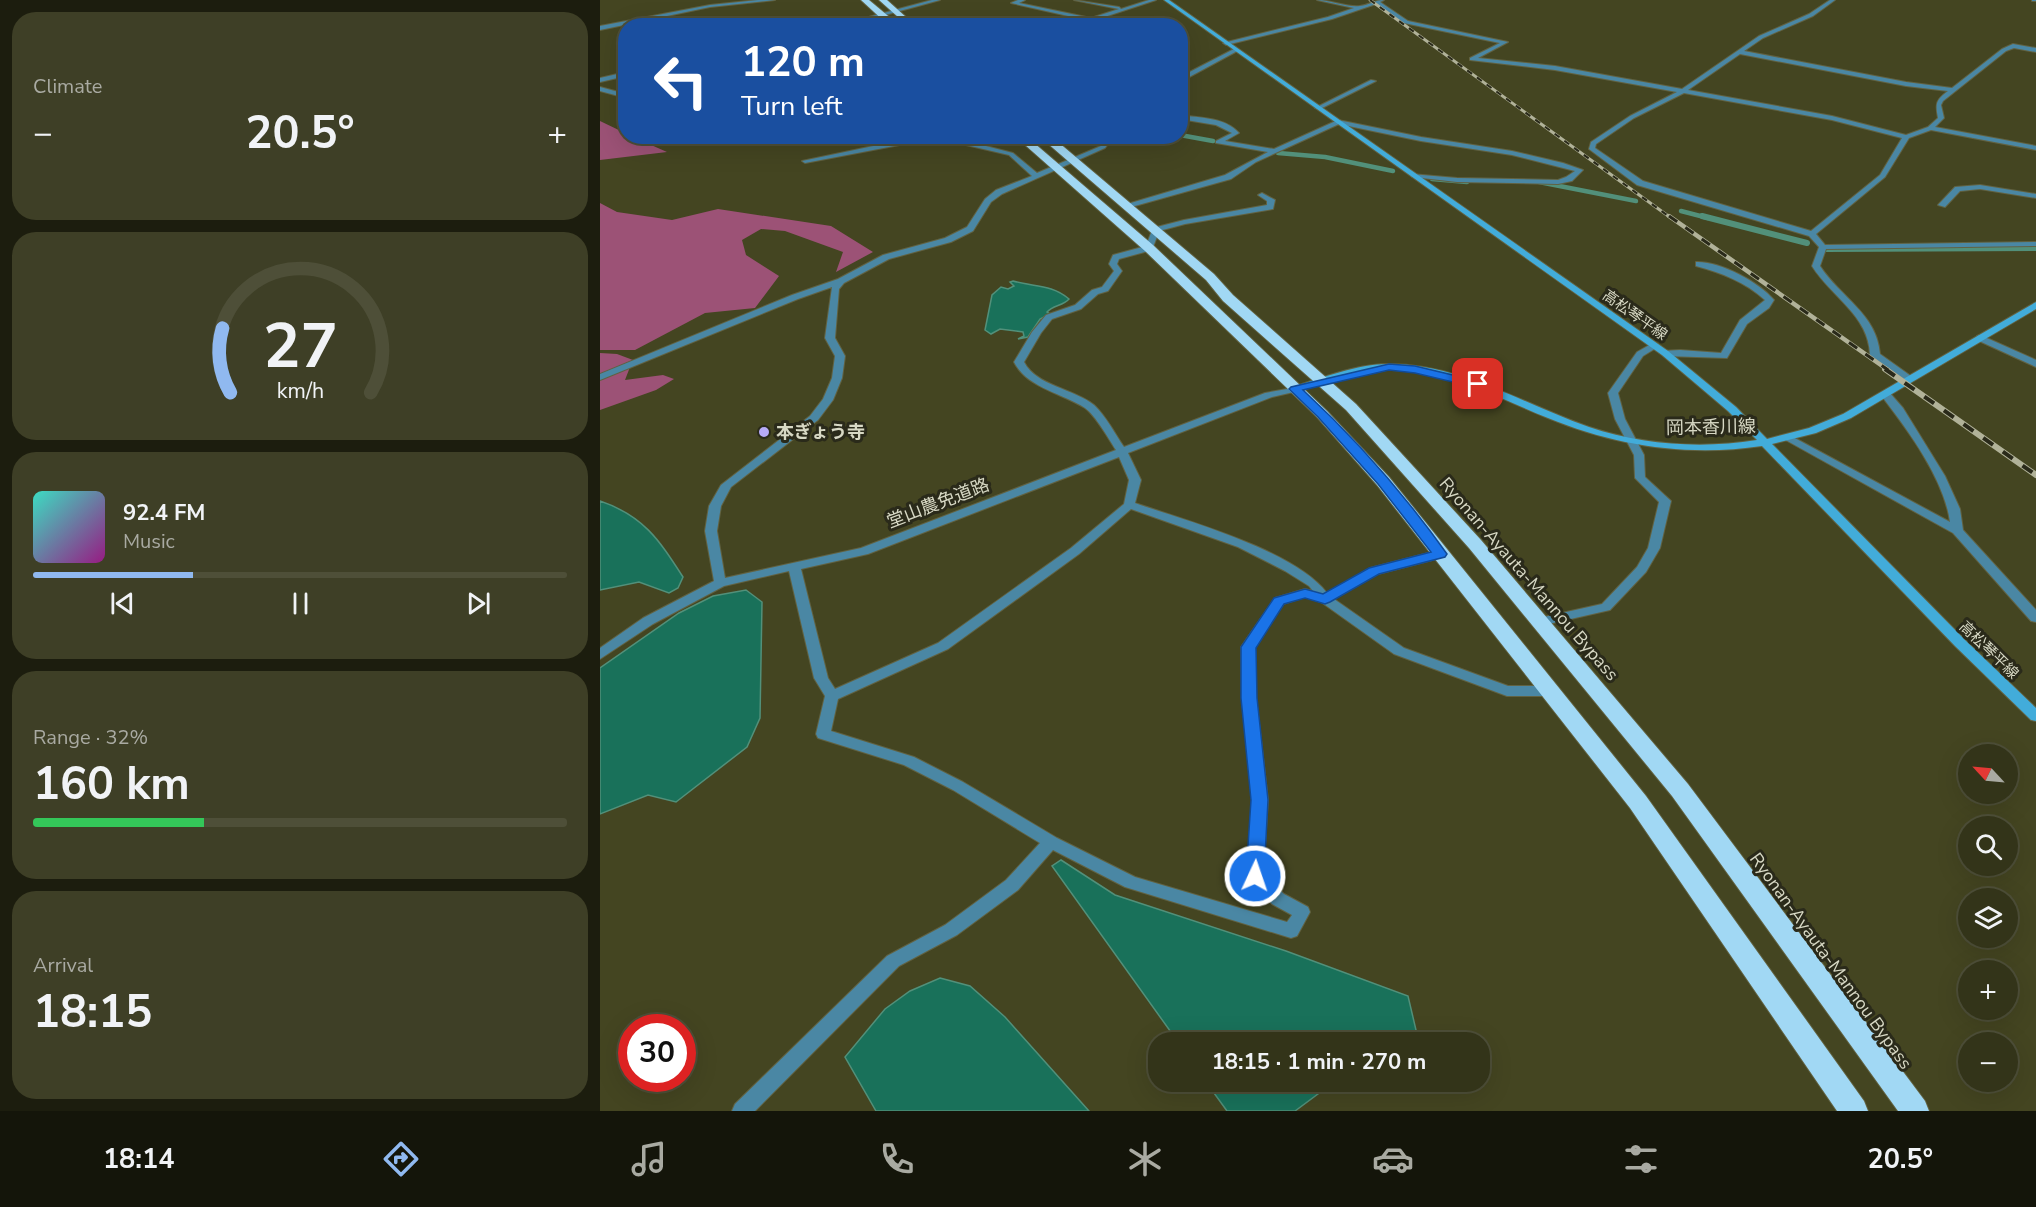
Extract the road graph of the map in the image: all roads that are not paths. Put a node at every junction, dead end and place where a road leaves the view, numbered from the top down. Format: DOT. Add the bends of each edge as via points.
graph roads {
  1 [pos="773,0"];
  2 [pos="865,0"];
  3 [pos="883,0"];
  4 [pos="938,0"];
  5 [pos="1023,0"];
  6 [pos="1076,0"];
  7 [pos="1154,0"];
  8 [pos="1166,0"];
  9 [pos="1319,0"];
  10 [pos="1336,0"];
  11 [pos="1833,0"];
  12 [pos="1379,1"];
  13 [pos="1360,7"];
  14 [pos="1123,9"];
  15 [pos="896,11"];
  16 [pos="881,14"];
  17 [pos="650,18"];
  18 [pos="866,18"];
  19 [pos="885,18"];
  20 [pos="904,18"];
  21 [pos="1085,18"];
  22 [pos="1093,18"];
  23 [pos="618,24"];
  24 [pos="600,28"];
  25 [pos="1226,43"];
  26 [pos="1236,50"];
  27 [pos="2036,50"];
  28 [pos="1738,52"];
  29 [pos="618,76"];
  30 [pos="1188,76"];
  31 [pos="600,80"];
  32 [pos="1373,81"];
  33 [pos="600,89"];
  34 [pos="1955,90"];
  35 [pos="1682,92"];
  36 [pos="618,94"];
  37 [pos="1318,108"];
  38 [pos="1188,118"];
  39 [pos="1338,122"];
  40 [pos="1930,128"];
  41 [pos="1906,137"];
  42 [pos="894,144"];
  43 [pos="969,144"];
  44 [pos="1032,144"];
  45 [pos="1050,144"];
  46 [pos="1105,144"];
  47 [pos="2036,148"];
  48 [pos="1274,151"];
  49 [pos="806,161"];
  50 [pos="1065,165"];
  51 [pos="1413,175"];
  52 [pos="1036,176"];
  53 [pos="1262,195"];
  54 [pos="2036,196"];
  55 [pos="1942,205"];
  56 [pos="1127,207"];
  57 [pos="1156,230"];
  58 [pos="1812,234"];
  59 [pos="2036,244"];
  60 [pos="1823,247"];
  61 [pos="1149,248"];
  62 [pos="1699,264"];
  63 [pos="841,281"];
  64 [pos="2036,304"];
  65 [pos="1980,338"];
  66 [pos="1653,346"];
  67 [pos="1665,353"];
  68 [pos="2036,364"];
  69 [pos="600,377"];
  70 [pos="1910,379"];
  71 [pos="1321,382"];
  72 [pos="1295,389"];
  73 [pos="1885,394"];
  74 [pos="1787,438"];
  75 [pos="1633,441"];
  76 [pos="1764,443"];
  77 [pos="1122,452"];
  78 [pos="1129,505"];
  79 [pos="1957,531"];
  80 [pos="1440,554"];
  81 [pos="794,567"];
  82 [pos="720,583"];
  83 [pos="1325,599"];
  84 [pos="2036,618"];
  85 [pos="1540,622"];
  86 [pos="600,654"];
  87 [pos="1550,691"];
  88 [pos="832,696"];
  89 [pos="2036,716"];
  90 [pos="1051,842"];
  91 [pos="742,1111"];
  92 [pos="1854,1111"];
  93 [pos="1915,1111"];
  1 -- 17 [label="street" via="710,6"];
  2 -- 16 [label="highway"];
  3 -- 15 [label="highway"];
  4 -- 15 [label="street"];
  5 -- 21 [label="street" via="1013,3"];
  6 -- 14 [label="street"];
  7 -- 14 [label="street"];
  8 -- 25 [label="main road, 高松琴平線"];
  9 -- 13 [label="street"];
  10 -- 13 [label="street"];
  11 -- 28 [label="street"];
  12 -- 13 [label="street"];
  12 -- 35 [label="street" via="1406,22 1505,42 1472,59 1555,68"];
  13 -- 25 [label="street"];
  14 -- 22 [label="street"];
  15 -- 16 [label="street"];
  15 -- 20 [label="highway"];
  16 -- 18 [label="street"];
  16 -- 19 [label="highway"];
  23 -- 24 [label="street"];
  25 -- 26 [label="main road, 高松琴平線"];
  26 -- 30 [label="street"];
  26 -- 37 [label="main road, 高松琴平線"];
  27 -- 34 [label="street" via="2013,46 2004,50"];
  28 -- 34 [label="street"];
  28 -- 35 [label="street"];
  29 -- 31 [label="street"];
  32 -- 37 [label="street"];
  33 -- 36 [label="street"];
  34 -- 40 [label="street" via="1940,100 1941,118"];
  35 -- 41 [label="street" via="1832,118"];
  35 -- 58 [label="street" via="1632,117 1593,143 1593,149 1640,183"];
  37 -- 39 [label="main road, 高松琴平線"];
  38 -- 48 [label="street" via="1233,128 1236,133 1218,142"];
  39 -- 48 [label="street"];
  39 -- 51 [label="main road, 高松琴平線"];
  39 -- 51 [label="street" via="1512,153 1580,170 1558,182"];
  40 -- 41 [label="street"];
  40 -- 47 [label="street"];
  41 -- 58 [label="street" via="1883,176"];
  42 -- 49 [label="street"];
  43 -- 52 [label="street" via="1011,154"];
  44 -- 50 [label="highway, Ryonan-Ayauta-Mannou Bypass"];
  45 -- 50 [label="highway, Ryonan-Ayauta-Mannou Bypass"];
  46 -- 50 [label="street"];
  48 -- 56 [label="street" via="1211,184"];
  50 -- 52 [label="street"];
  50 -- 56 [label="highway, Ryonan-Ayauta-Mannou Bypass"];
  50 -- 61 [label="highway, Ryonan-Ayauta-Mannou Bypass"];
  51 -- 66 [label="main road, 高松琴平線"];
  52 -- 63 [label="street" via="999,192 988,201 970,230 886,257"];
  53 -- 57 [label="street" via="1270,200 1270,207"];
  54 -- 55 [label="street" via="1980,187 1958,189"];
  56 -- 57 [label="highway, Ryonan-Ayauta-Mannou Bypass"];
  57 -- 61 [label="street"];
  57 -- 71 [label="highway, Ryonan-Ayauta-Mannou Bypass"];
  58 -- 60 [label="street"];
  59 -- 60 [label="street"];
  60 -- 70 [label="street" via="1816,266 1867,324 1876,343 1875,355"];
  61 -- 72 [label="highway, Ryonan-Ayauta-Mannou Bypass"];
  61 -- 77 [label="street" via="1116,257 1113,264 1118,272 1105,289 1095,292 1078,307 1049,317 1019,362 1035,379 1090,406"];
  62 -- 67 [label="street" via="1737,276 1770,300 1743,322 1724,356 1685,351"];
  63 -- 69 [label="street"];
  63 -- 82 [label="street" via="835,289 830,338 840,356 828,400 814,418 728,485 715,506 711,531"];
  64 -- 65 [label="main road, 岡本香川線"];
  65 -- 68 [label="street"];
  65 -- 70 [label="main road, 岡本香川線"];
  66 -- 67 [label="main road, 高松琴平線"];
  66 -- 75 [label="street" via="1640,354 1614,393 1620,419"];
  67 -- 76 [label="main road, 高松琴平線" via="1732,409"];
  70 -- 73 [label="main road, 岡本香川線"];
  71 -- 72 [label="main road, 岡本香川線"];
  71 -- 75 [label="main road, 岡本香川線" via="1378,368 1415,370 1478,384 1576,426"];
  71 -- 85 [label="highway, Ryonan-Ayauta-Mannou Bypass" via="1351,407"];
  72 -- 77 [label="street, 堂山農免道路" via="1269,395"];
  72 -- 80 [label="highway, Ryonan-Ayauta-Mannou Bypass" via="1383,481"];
  73 -- 74 [label="main road, 岡本香川線" via="1819,430"];
  73 -- 79 [label="street" via="1940,476 1954,509"];
  74 -- 76 [label="main road, 岡本香川線"];
  74 -- 79 [label="street"];
  75 -- 76 [label="main road, 岡本香川線" via="1689,448"];
  75 -- 85 [label="street" via="1639,455 1640,478 1665,501 1654,548 1642,569 1606,607"];
  76 -- 89 [label="main road, 高松琴平線"];
  77 -- 78 [label="street" via="1134,480"];
  77 -- 81 [label="street, 堂山農免道路" via="864,551"];
  78 -- 83 [label="street" via="1242,544 1313,583"];
  78 -- 88 [label="street" via="1075,551 943,646"];
  79 -- 84 [label="street"];
  80 -- 83 [label="street" via="1374,571"];
  80 -- 87 [label="highway, Ryonan-Ayauta-Mannou Bypass"];
  81 -- 82 [label="street, 堂山農免道路"];
  81 -- 88 [label="street" via="821,678"];
  82 -- 86 [label="street, 堂山農免道路" via="648,621"];
  83 -- 87 [label="street" via="1399,651 1507,691"];
  83 -- 90 [label="street" via="1305,593 1279,601 1248,647 1260,800 1255,876 1278,899 1302,912 1291,931 1131,882"];
  85 -- 93 [label="highway, Ryonan-Ayauta-Mannou Bypass" via="1680,790"];
  87 -- 92 [label="highway, Ryonan-Ayauta-Mannou Bypass" via="1638,802"];
  88 -- 90 [label="street" via="823,734 909,761"];
  90 -- 91 [label="street" via="1012,885 951,930 893,961"];
}
